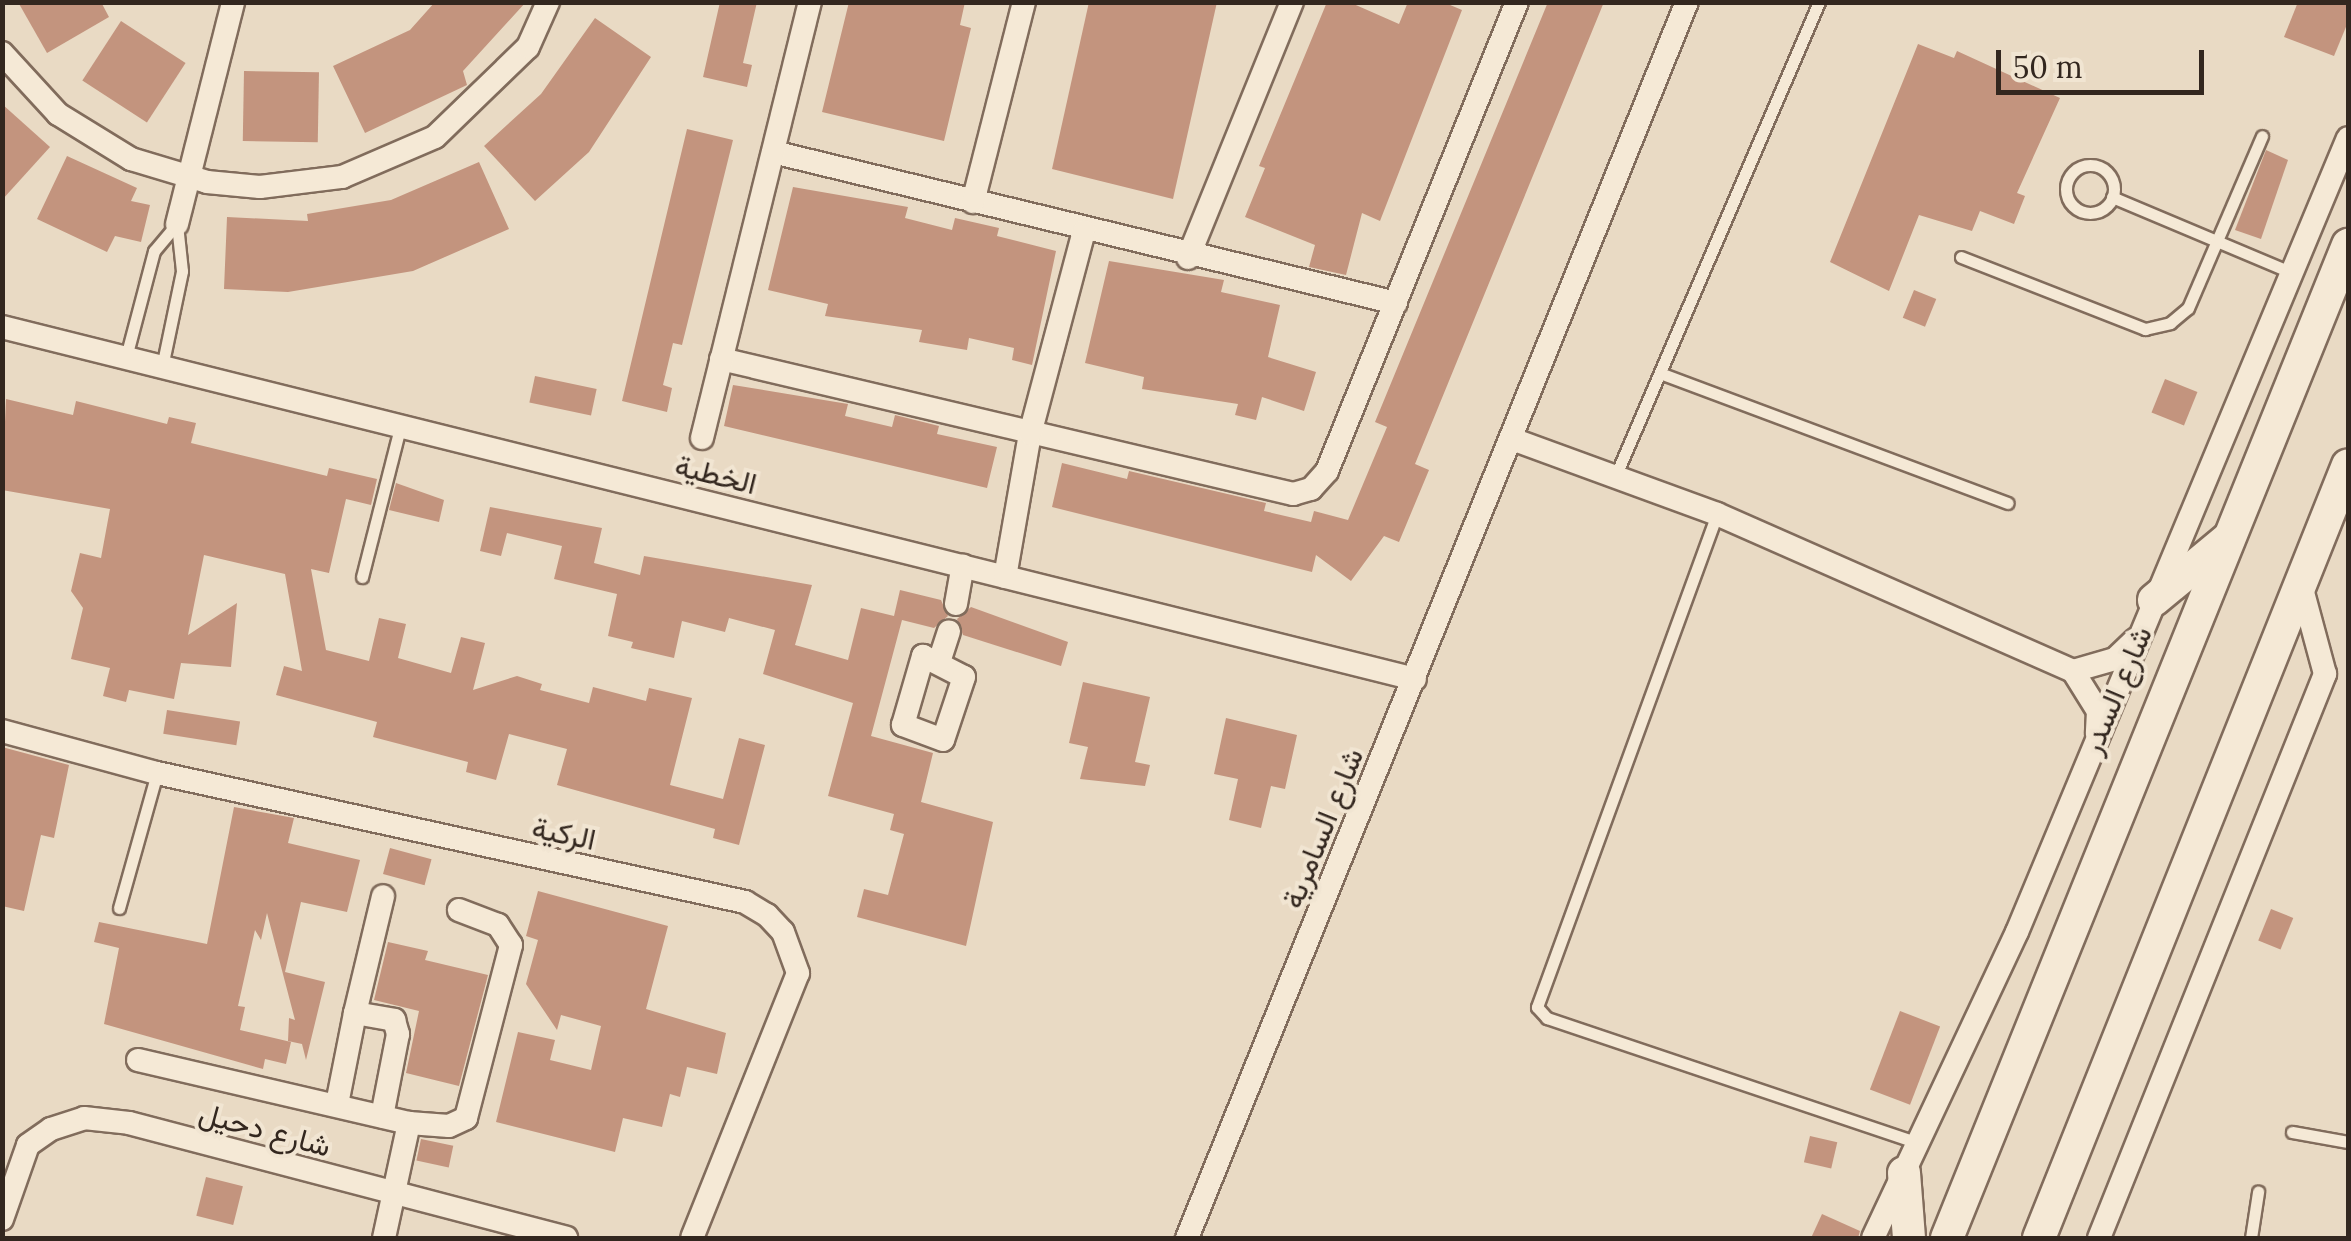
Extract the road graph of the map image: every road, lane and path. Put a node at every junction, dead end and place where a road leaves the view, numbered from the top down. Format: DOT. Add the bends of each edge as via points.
graph roads {
  1 [pos="232,2"];
  2 [pos="548,2"];
  3 [pos="810,2"];
  4 [pos="1024,2"];
  5 [pos="1292,2"];
  6 [pos="1517,2"];
  7 [pos="1687,2"];
  8 [pos="1819,2"];
  9 [pos="2,54"];
  10 [pos="2262,136"];
  11 [pos="2348,138"];
  12 [pos="772,152"];
  13 [pos="188,174"];
  14 [pos="2112,197"];
  15 [pos="973,202"];
  16 [pos="177,224"];
  17 [pos="1084,231"];
  18 [pos="2218,244"];
  19 [pos="2348,245"];
  20 [pos="1962,257"];
  21 [pos="1188,258"];
  22 [pos="2293,273"];
  23 [pos="1396,303"];
  24 [pos="2,327"];
  25 [pos="126,357"];
  26 [pos="721,359"];
  27 [pos="162,367"];
  28 [pos="1660,373"];
  29 [pos="400,428"];
  30 [pos="1030,434"];
  31 [pos="702,438"];
  32 [pos="1512,440"];
  33 [pos="2348,465"];
  34 [pos="1613,481"];
  35 [pos="2007,502"];
  36 [pos="1718,514"];
  37 [pos="2233,535"];
  38 [pos="963,566"];
  39 [pos="362,577"];
  40 [pos="1005,577"];
  41 [pos="2300,584"];
  42 [pos="2154,600"];
  43 [pos="956,604"];
  44 [pos="949,631"];
  45 [pos="2138,638"];
  46 [pos="940,660"];
  47 [pos="2073,670"];
  48 [pos="1414,678"];
  49 [pos="2,731"];
  50 [pos="2098,734"];
  51 [pos="157,774"];
  52 [pos="383,896"];
  53 [pos="119,908"];
  54 [pos="459,910"];
  55 [pos="355,1012"];
  56 [pos="138,1060"];
  57 [pos="337,1104"];
  58 [pos="382,1116"];
  59 [pos="410,1123"];
  60 [pos="2292,1132"];
  61 [pos="2348,1142"];
  62 [pos="1918,1143"];
  63 [pos="1904,1174"];
  64 [pos="2258,1192"];
  65 [pos="395,1196"];
  66 [pos="2,1219"];
  67 [pos="384,1238"];
  68 [pos="566,1238"];
  69 [pos="692,1238"];
  70 [pos="1187,1238"];
  71 [pos="1873,1238"];
  72 [pos="1909,1238"];
  73 [pos="1947,1238"];
  74 [pos="2039,1238"];
  75 [pos="2099,1238"];
  76 [pos="2251,1238"];
  1 -- 13 [label="street"];
  2 -- 13 [label="street" via="528,47 435,137 342,177 260,187"];
  3 -- 12 [label="street"];
  4 -- 15 [label="street"];
  5 -- 21 [label="street"];
  6 -- 23 [label="street"];
  7 -- 32 [label="street, شارع السامرية"];
  8 -- 28 [label="lane"];
  9 -- 13 [label="street" via="58,114 130,159"];
  10 -- 18 [label="lane"];
  11 -- 22 [label="street, شارع السدر"];
  12 -- 15 [label="street"];
  12 -- 26 [label="street"];
  13 -- 16 [label="street"];
  14 -- 14 [label="lane" via="2112,180 2102,168 2086,165 2068,180 2068,196 2086,212 2102,210"];
  14 -- 18 [label="lane"];
  15 -- 17 [label="street"];
  16 -- 25 [label="lane" via="154,251"];
  16 -- 27 [label="lane" via="182,271"];
  17 -- 21 [label="street"];
  17 -- 30 [label="street"];
  18 -- 20 [label="lane" via="2188,308 2170,323 2146,329"];
  18 -- 22 [label="lane"];
  19 -- 37 [label="main road, شارع السدر"];
  21 -- 23 [label="street"];
  22 -- 42 [label="street, شارع السدر"];
  23 -- 30 [label="street" via="1328,471 1310,489 1293,494"];
  24 -- 25 [label="street, الخطية"];
  25 -- 27 [label="street, الخطية"];
  26 -- 30 [label="street"];
  26 -- 31 [label="street"];
  27 -- 29 [label="street, الخطية"];
  28 -- 34 [label="lane"];
  28 -- 35 [label="lane"];
  29 -- 38 [label="street, الخطية"];
  29 -- 39 [label="lane"];
  30 -- 40 [label="street"];
  32 -- 34 [label="street"];
  32 -- 48 [label="street, شارع السامرية"];
  33 -- 41 [label="main road"];
  34 -- 36 [label="street"];
  36 -- 47 [label="street"];
  36 -- 62 [label="lane" via="1537,1007 1547,1018"];
  37 -- 42 [label="main road"];
  37 -- 73 [label="main road, شارع السدر"];
  38 -- 40 [label="street, الخطية"];
  38 -- 43 [label="street"];
  40 -- 48 [label="street, الخطية"];
  41 -- 74 [label="main road"];
  41 -- 75 [label="street" via="2325,674"];
  42 -- 45 [label="street, شارع السدر"];
  44 -- 46 [label="street"];
  45 -- 47 [label="street" via="2115,659"];
  45 -- 50 [label="street, شارع السدر"];
  47 -- 50 [label="street" via="2098,712"];
  48 -- 70 [label="street, شارع السامرية"];
  49 -- 51 [label="street, الركية"];
  50 -- 62 [label="street, شارع السدر" via="2017,932"];
  51 -- 53 [label="lane"];
  51 -- 69 [label="street, الركية" via="744,902 767,915 793,953 793,994"];
  52 -- 55 [label="street"];
  54 -- 59 [label="street" via="498,925 511,945 466,1118 449,1126"];
  55 -- 57 [label="street"];
  55 -- 58 [label="street" via="398,1025"];
  56 -- 57 [label="street"];
  57 -- 58 [label="street"];
  58 -- 59 [label="street"];
  59 -- 65 [label="street"];
  60 -- 61 [label="lane"];
  62 -- 63 [label="street, شارع السدر"];
  63 -- 71 [label="street, شارع السدر"];
  63 -- 72 [label="main road"];
  64 -- 76 [label="lane"];
  65 -- 66 [label="street, شارع دحيل" via="129,1123 84,1118 50,1128 28,1145"];
  65 -- 67 [label="street"];
  65 -- 68 [label="street, شارع دحيل"];
}
